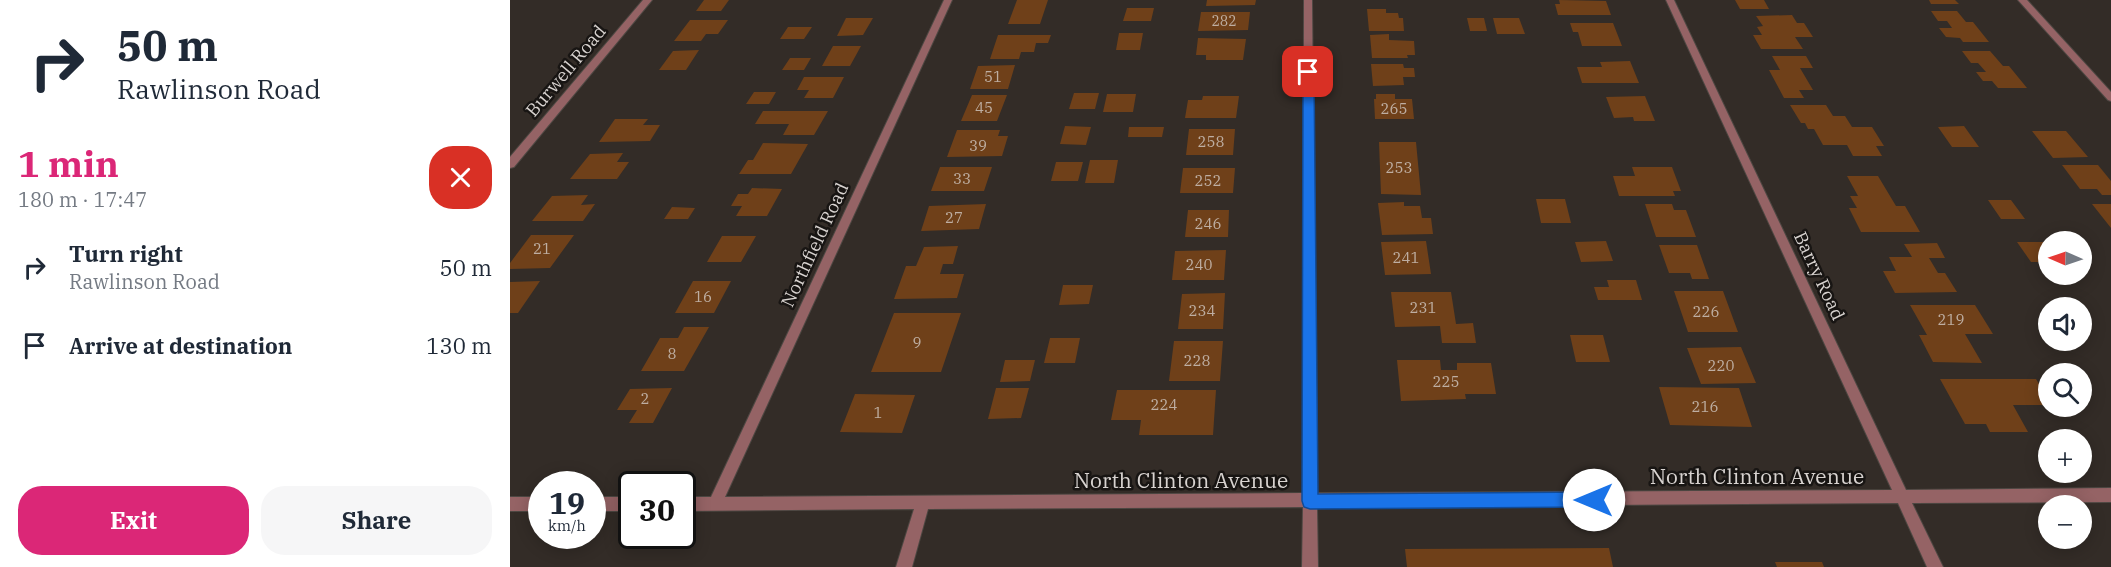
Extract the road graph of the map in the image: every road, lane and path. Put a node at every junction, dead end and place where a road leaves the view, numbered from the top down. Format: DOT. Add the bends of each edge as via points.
graph roads {
  1 [pos="648,0"];
  2 [pos="948,0"];
  3 [pos="1308,0"];
  4 [pos="1670,0"];
  5 [pos="2022,0"];
  6 [pos="2111,98"];
  7 [pos="510,164"];
  8 [pos="2111,495"];
  9 [pos="1903,497"];
  10 [pos="1310,501"];
  11 [pos="923,503"];
  12 [pos="510,504"];
  13 [pos="528,504"];
  14 [pos="696,504"];
  15 [pos="715,504"];
  16 [pos="904,567"];
  17 [pos="1310,567"];
  18 [pos="1935,567"];
  1 -- 7 [label="street, Burwell Road"];
  2 -- 15 [label="street, Northfield Road"];
  3 -- 10 [label="street"];
  4 -- 9 [label="street, Barry Road"];
  5 -- 6 [label="street"];
  8 -- 9 [label="street, North Clinton Avenue"];
  9 -- 10 [label="street, North Clinton Avenue"];
  9 -- 18 [label="street, Barry Road"];
  10 -- 11 [label="street, North Clinton Avenue"];
  10 -- 17 [label="street"];
  11 -- 15 [label="street, North Clinton Avenue"];
  11 -- 16 [label="street"];
  12 -- 13 [label="street"];
  14 -- 15 [label="street, North Clinton Avenue"];
}
